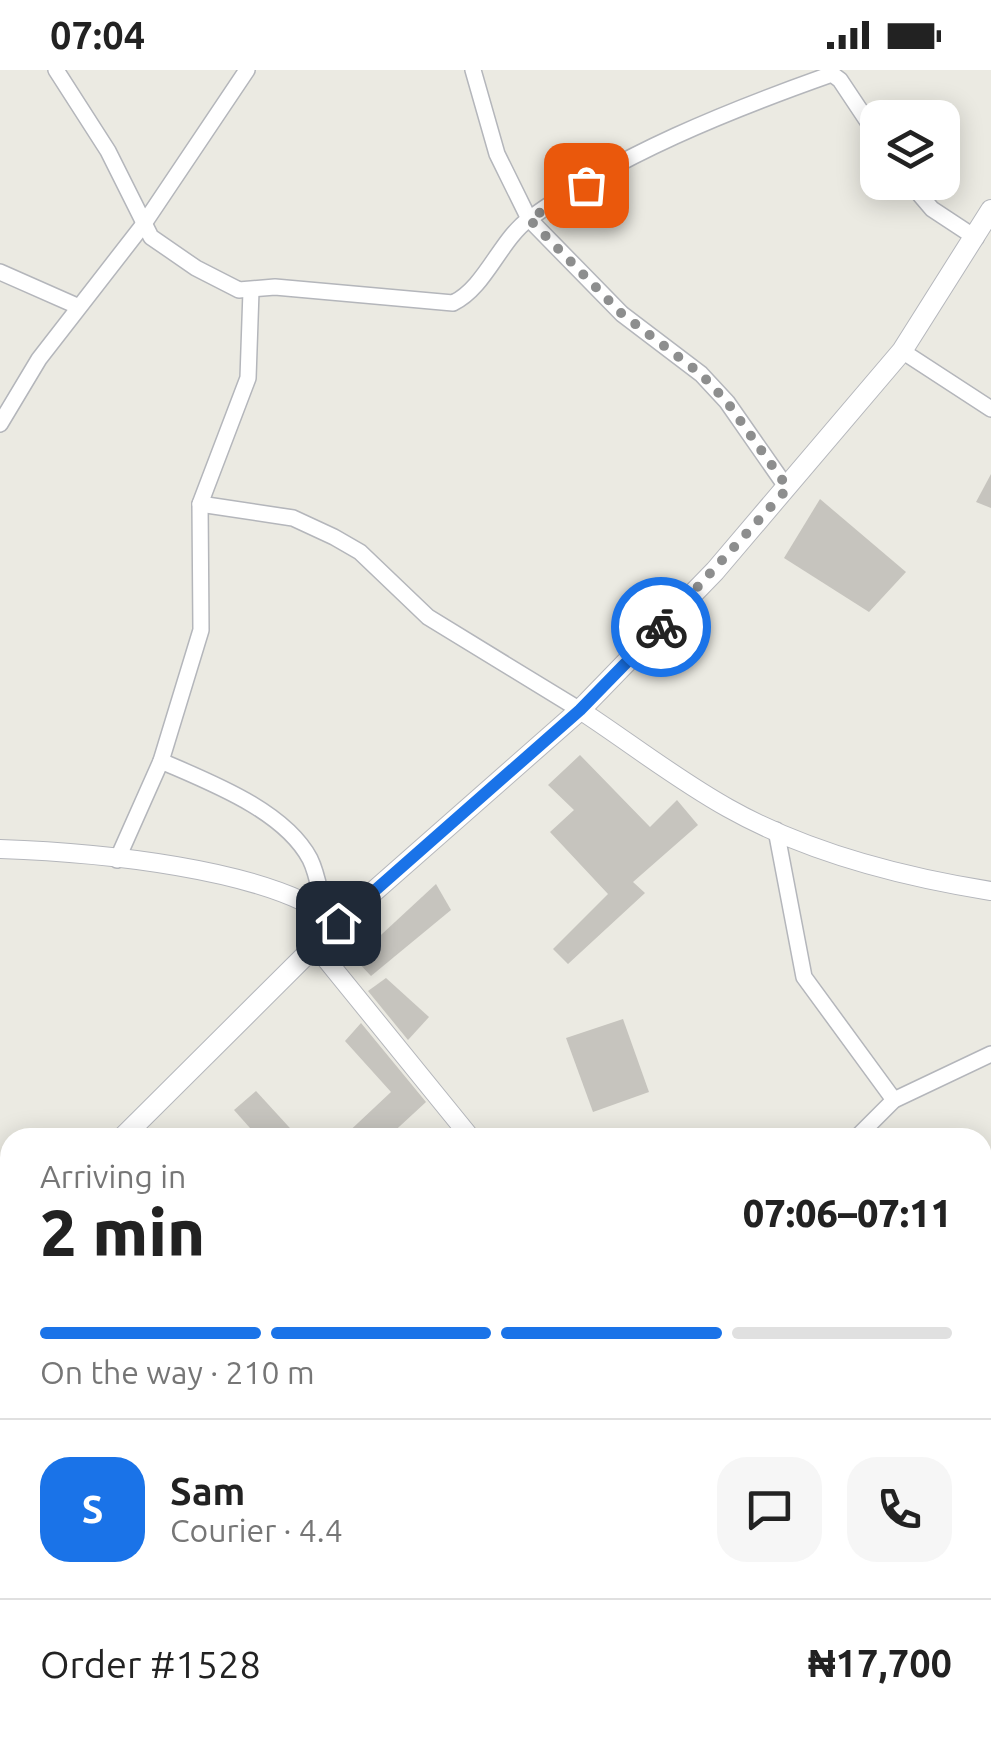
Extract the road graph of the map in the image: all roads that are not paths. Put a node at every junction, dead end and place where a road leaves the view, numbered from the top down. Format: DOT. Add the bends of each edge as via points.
graph roads {
  1 [pos="56,70"];
  2 [pos="247,70"];
  3 [pos="473,70"];
  4 [pos="860,109"];
  5 [pos="924,200"];
  6 [pos="991,210"];
  7 [pos="529,219"];
  8 [pos="142,225"];
  9 [pos="976,238"];
  10 [pos="0,272"];
  11 [pos="251,291"];
  12 [pos="76,306"];
  13 [pos="902,351"];
  14 [pos="991,409"];
  15 [pos="0,424"];
  16 [pos="788,488"];
  17 [pos="200,504"];
  18 [pos="580,710"];
  19 [pos="161,761"];
  20 [pos="776,830"];
  21 [pos="0,849"];
  22 [pos="117,860"];
  23 [pos="991,891"];
  24 [pos="331,918"];
  25 [pos="316,947"];
  26 [pos="991,1054"];
  27 [pos="894,1100"];
  28 [pos="132,1128"];
  29 [pos="464,1128"];
  30 [pos="866,1128"];
  1 -- 8 [label="street" via="108,151"];
  2 -- 8 [label="street"];
  3 -- 7 [label="street" via="498,154"];
  4 -- 7 [label="street" via="832,74 615,168"];
  5 -- 9 [label="street"];
  6 -- 9 [label="main road"];
  7 -- 11 [label="street" via="453,303 274,287"];
  7 -- 16 [label="street" via="622,314 701,374"];
  8 -- 11 [label="street" via="196,268"];
  8 -- 12 [label="street"];
  9 -- 13 [label="main road"];
  10 -- 12 [label="street"];
  11 -- 17 [label="street" via="248,378"];
  12 -- 15 [label="street"];
  13 -- 14 [label="street"];
  13 -- 16 [label="main road"];
  16 -- 18 [label="main road"];
  17 -- 18 [label="street" via="294,518 334,537 360,552 428,617"];
  17 -- 19 [label="street" via="201,630"];
  18 -- 20 [label="street" via="728,808"];
  18 -- 24 [label="main road"];
  19 -- 22 [label="street"];
  19 -- 24 [label="street" via="240,796 288,834 309,856"];
  20 -- 23 [label="street" via="946,884"];
  20 -- 27 [label="street" via="804,977"];
  21 -- 22 [label="street"];
  22 -- 24 [label="street" via="274,888"];
  24 -- 25 [label="main road"];
  25 -- 28 [label="main road"];
  25 -- 29 [label="street"];
  26 -- 27 [label="street"];
  27 -- 30 [label="street"];
}
